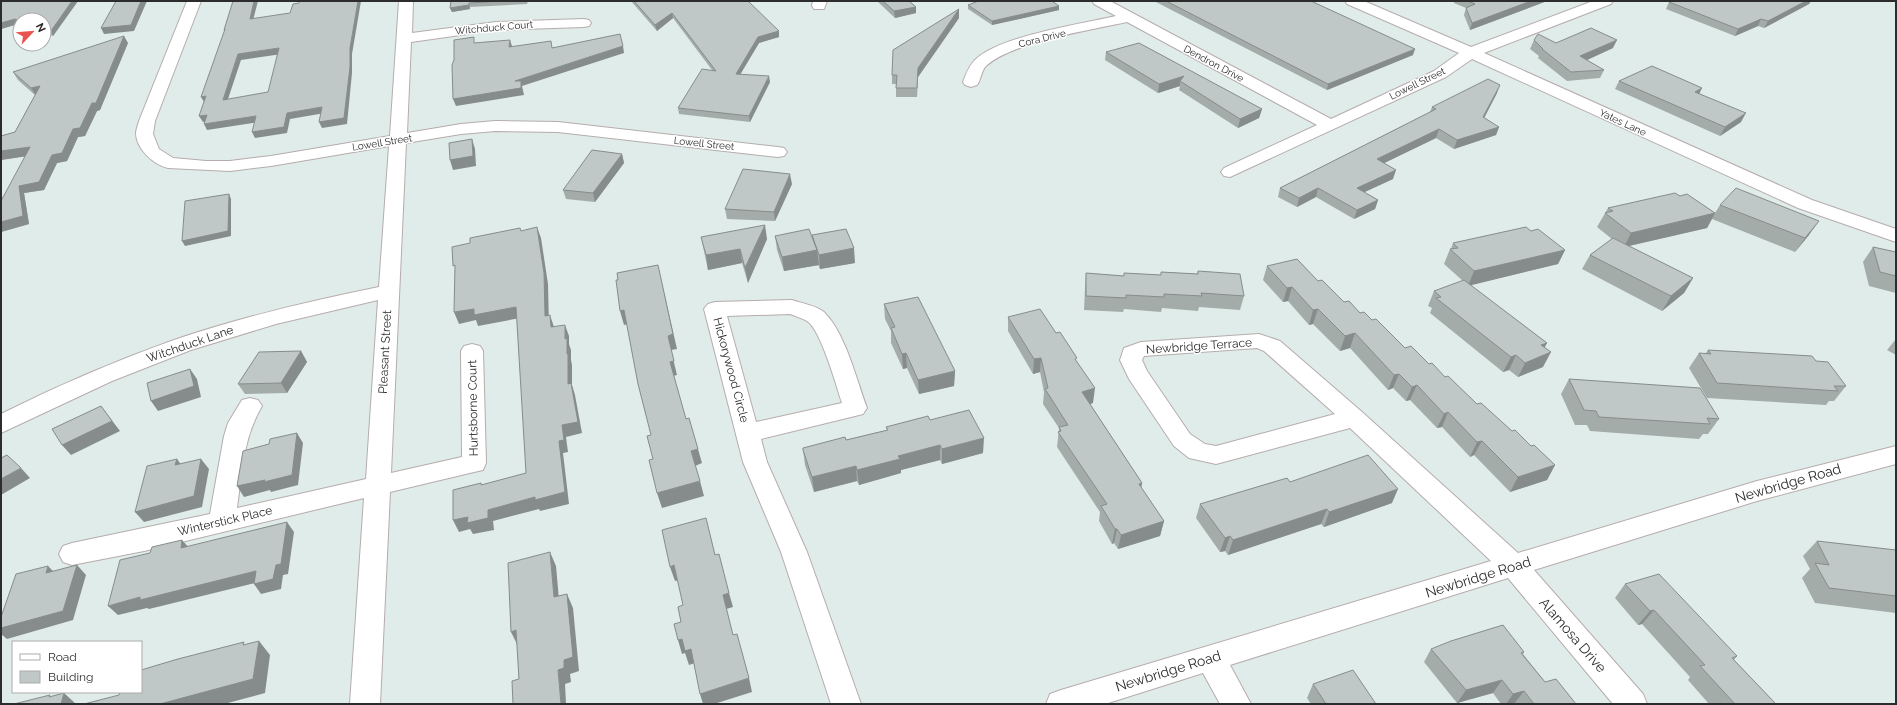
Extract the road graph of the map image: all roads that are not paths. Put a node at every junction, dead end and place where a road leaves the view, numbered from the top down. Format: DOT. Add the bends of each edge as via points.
graph roads {
  1 [pos="194,1"];
  2 [pos="406,1"];
  3 [pos="1099,1"];
  4 [pos="1352,1"];
  5 [pos="1606,1"];
  6 [pos="1129,17"];
  7 [pos="584,23"];
  8 [pos="404,38"];
  9 [pos="1470,53"];
  10 [pos="971,82"];
  11 [pos="1330,125"];
  12 [pos="398,140"];
  13 [pos="778,152"];
  14 [pos="1230,172"];
  15 [pos="1896,236"];
  16 [pos="389,291"];
  17 [pos="472,351"];
  18 [pos="250,406"];
  19 [pos="1354,418"];
  20 [pos="1,424"];
  21 [pos="748,433"];
  22 [pos="1896,455"];
  23 [pos="378,485"];
  24 [pos="222,521"];
  25 [pos="72,554"];
  26 [pos="1514,566"];
  27 [pos="1210,658"];
  28 [pos="365,704"];
  29 [pos="846,704"];
  30 [pos="1061,704"];
  31 [pos="1236,704"];
  32 [pos="1632,704"];
  1 -- 12 [label="street, Lowell Street" via="144,134 152,152 168,163 230,166"];
  2 -- 8 [label="street, Pleasant Street"];
  3 -- 6 [label="street, Dendron Drive"];
  4 -- 9 [label="street, Yates Lane"];
  5 -- 9 [label="street, Lowell Street"];
  6 -- 10 [label="street, Cora Drive" via="1000,50 979,64"];
  6 -- 11 [label="street, Dendron Drive"];
  7 -- 8 [label="street, Witchduck Court" via="496,26"];
  8 -- 12 [label="street, Pleasant Street"];
  9 -- 11 [label="street, Lowell Street" via="1440,74"];
  9 -- 15 [label="street, Yates Lane" via="1805,204"];
  11 -- 14 [label="street, Lowell Street"];
  12 -- 13 [label="street, Lowell Street" via="461,129 532,125"];
  12 -- 16 [label="street, Pleasant Street"];
  16 -- 20 [label="street, Witchduck Lane" via="284,314 210,336 96,378"];
  16 -- 23 [label="street, Pleasant Street"];
  17 -- 23 [label="street, Hurtsborne Court" via="474,463"];
  18 -- 24 [label="street" via="236,436"];
  19 -- 19 [label="street, Newbridge Terrace" via="1272,346 1259,342 1141,350 1132,353 1131,360 1137,373 1182,440 1189,448 1202,454 1216,455"];
  19 -- 26 [label="street, Newbridge Terrace"];
  21 -- 21 [label="street, Hickorywood Circle" via="855,408 832,343 815,316 792,307 715,309"];
  21 -- 29 [label="street, Hickorywood Circle" via="755,462 794,552"];
  22 -- 26 [label="street, Newbridge Road" via="1757,491"];
  23 -- 24 [label="street, Winterstick Place"];
  23 -- 28 [label="street, Pleasant Street"];
  24 -- 25 [label="street, Winterstick Place"];
  26 -- 27 [label="street, Newbridge Road"];
  26 -- 32 [label="street, Alamosa Drive"];
  27 -- 30 [label="street, Newbridge Road"];
  27 -- 31 [label="street"];
}
